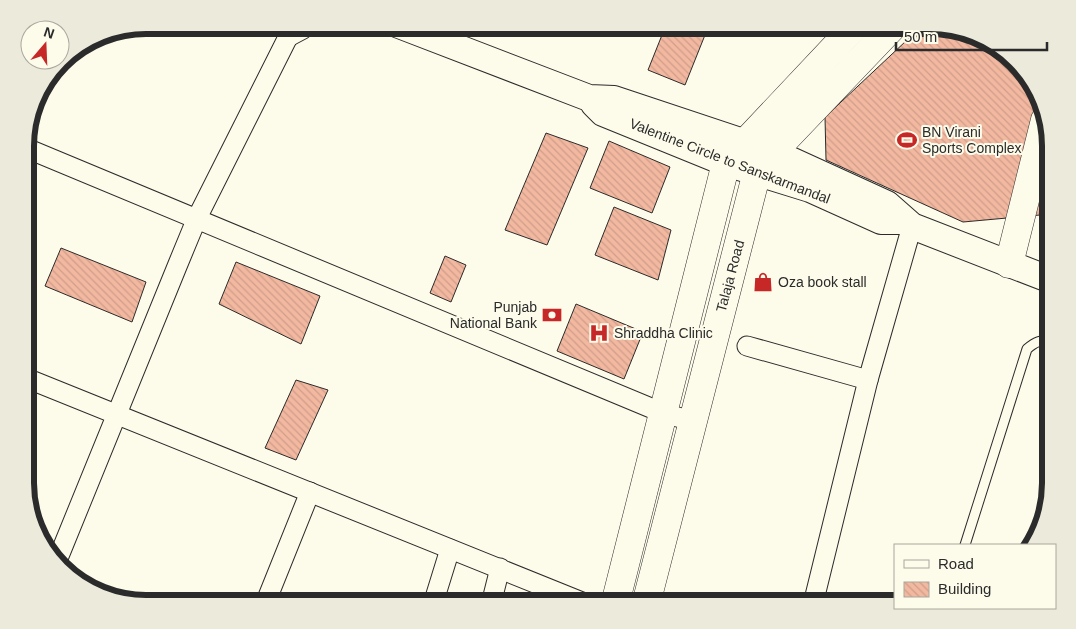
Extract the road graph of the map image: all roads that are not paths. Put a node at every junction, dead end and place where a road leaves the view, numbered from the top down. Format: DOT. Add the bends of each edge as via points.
graph roads {
  1 [pos="287,34"];
  2 [pos="422,34"];
  3 [pos="847,34"];
  4 [pos="886,34"];
  5 [pos="589,98"];
  6 [pos="745,142"];
  7 [pos="34,157"];
  8 [pos="765,162"];
  9 [pos="726,163"];
  10 [pos="1042,170"];
  11 [pos="197,218"];
  12 [pos="908,223"];
  13 [pos="1036,271"];
  14 [pos="1042,341"];
  15 [pos="747,346"];
  16 [pos="868,380"];
  17 [pos="34,381"];
  18 [pos="663,413"];
  19 [pos="116,414"];
  20 [pos="692,421"];
  21 [pos="310,492"];
  22 [pos="964,544"];
  23 [pos="450,549"];
  24 [pos="60,554"];
  25 [pos="500,568"];
  26 [pos="269,595"];
  27 [pos="435,595"];
  28 [pos="493,595"];
  29 [pos="566,595"];
  30 [pos="617,595"];
  31 [pos="648,595"];
  32 [pos="815,595"];
  1 -- 11 [label="street"];
  2 -- 5 [label="main road, Valentine Circle to Sanskarmandal"];
  3 -- 6 [label="main road"];
  4 -- 8 [label="main road, Talaja Road"];
  5 -- 6 [label="main road, Valentine Circle to Sanskarmandal" via="614,99"];
  5 -- 9 [label="main road, Valentine Circle to Sanskarmandal" via="603,113"];
  6 -- 8 [label="main road, Valentine Circle to Sanskarmandal"];
  6 -- 9 [label="main road"];
  7 -- 11 [label="street"];
  8 -- 9 [label="main road, Valentine Circle to Sanskarmandal"];
  8 -- 12 [label="main road, Valentine Circle to Sanskarmandal" via="887,204"];
  8 -- 20 [label="main road, Talaja Road"];
  9 -- 18 [label="main road"];
  10 -- 13 [label="main road"];
  11 -- 18 [label="street"];
  11 -- 19 [label="street"];
  12 -- 13 [label="main road, Valentine Circle to Sanskarmandal"];
  12 -- 16 [label="street"];
  14 -- 22 [label="lane" via="1027,349"];
  15 -- 16 [label="street"];
  16 -- 32 [label="street"];
  17 -- 19 [label="street"];
  18 -- 20 [label="street"];
  18 -- 30 [label="main road"];
  19 -- 21 [label="street"];
  19 -- 24 [label="street"];
  20 -- 31 [label="main road, Talaja Road"];
  21 -- 23 [label="street"];
  21 -- 26 [label="street"];
  23 -- 25 [label="street"];
  23 -- 27 [label="street"];
  25 -- 28 [label="street"];
  25 -- 29 [label="street"];
}
